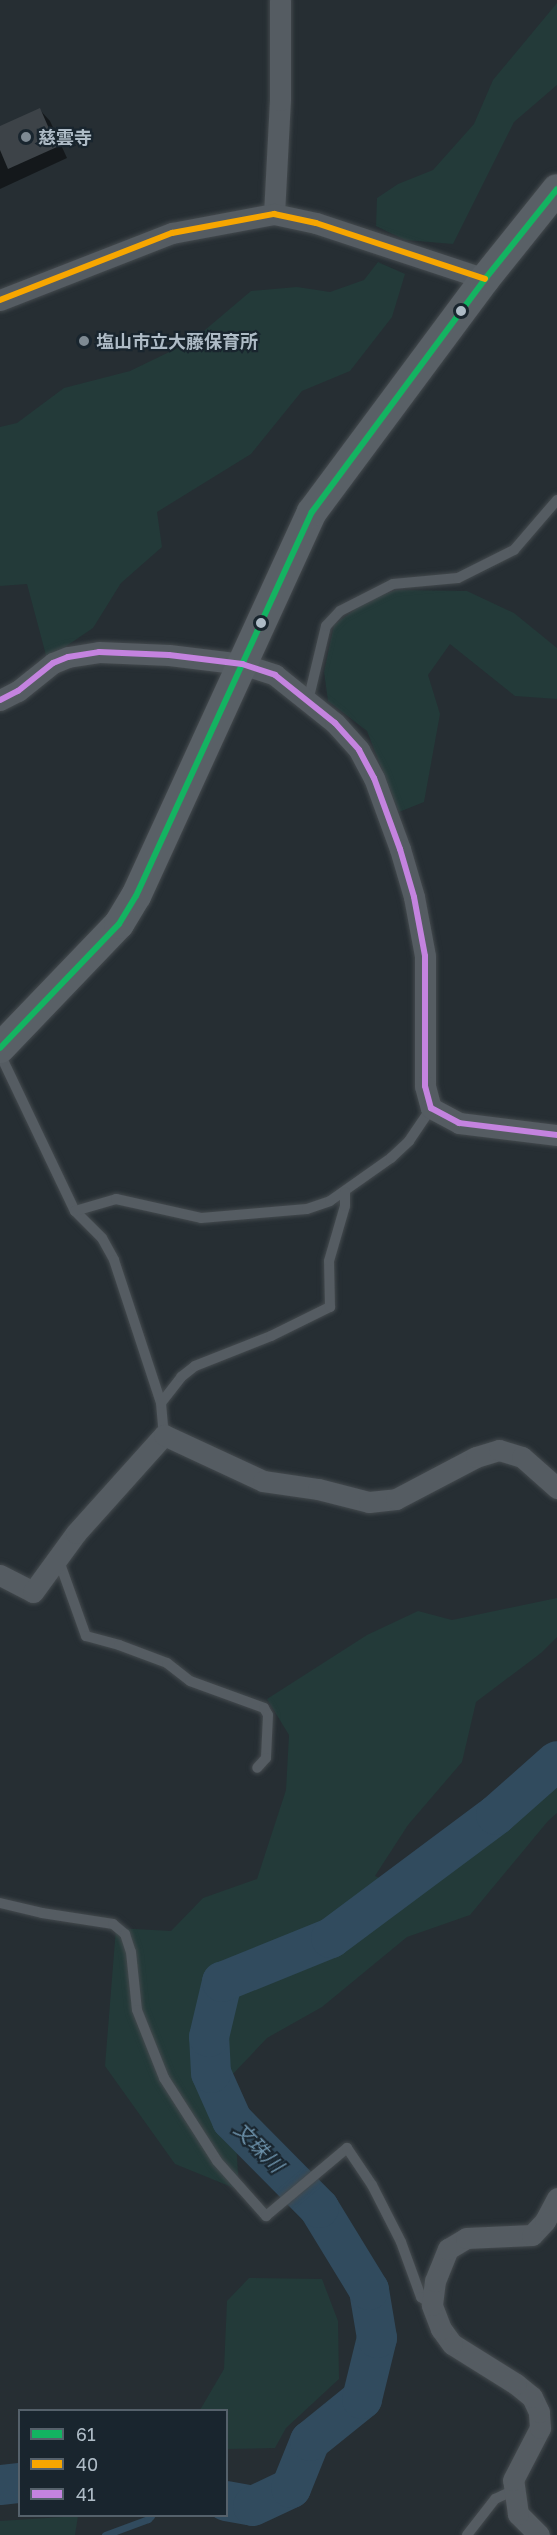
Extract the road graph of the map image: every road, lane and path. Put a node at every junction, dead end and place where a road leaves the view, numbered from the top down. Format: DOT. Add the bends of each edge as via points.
graph roads {
  1 [pos="280,0"];
  2 [pos="557,189"];
  3 [pos="274,214"];
  4 [pos="485,279"];
  5 [pos="0,300"];
  6 [pos="557,500"];
  7 [pos="242,664"];
  8 [pos="0,700"];
  9 [pos="308,701"];
  10 [pos="0,1048"];
  11 [pos="0,1054"];
  12 [pos="431,1108"];
  13 [pos="557,1135"];
  14 [pos="345,1191"];
  15 [pos="75,1211"];
  16 [pos="161,1403"];
  17 [pos="164,1435"];
  18 [pos="557,1488"];
  19 [pos="58,1558"];
  20 [pos="0,1575"];
  21 [pos="257,1768"];
  22 [pos="0,1903"];
  23 [pos="557,2198"];
  24 [pos="432,2305"];
  25 [pos="514,2490"];
  26 [pos="467,2535"];
  27 [pos="539,2535"];
  1 -- 3 [label="street"];
  2 -- 4 [label="main road"];
  3 -- 4 [label="street" via="316,223"];
  3 -- 5 [label="street" via="172,233"];
  4 -- 7 [label="main road" via="312,512"];
  6 -- 9 [label="lane" via="514,550 458,578 393,584 340,611 326,626"];
  7 -- 8 [label="street" via="99,652 53,663 18,692"];
  7 -- 9 [label="street" via="275,675"];
  7 -- 10 [label="main road" via="136,896 119,924"];
  9 -- 12 [label="street" via="360,750 400,849 425,956 426,1086"];
  11 -- 15 [label="lane"];
  12 -- 13 [label="street" via="459,1123"];
  12 -- 14 [label="lane" via="409,1141"];
  14 -- 15 [label="lane" via="308,1209 201,1218 116,1199"];
  14 -- 16 [label="lane" via="345,1206 330,1261 330,1307 271,1336 195,1365"];
  15 -- 16 [label="lane" via="102,1238 114,1260"];
  16 -- 17 [label="lane"];
  17 -- 18 [label="street" via="262,1481 369,1502 396,1499 476,1457 499,1450 522,1457"];
  17 -- 19 [label="street"];
  19 -- 20 [label="street" via="33,1592"];
  19 -- 21 [label="lane" via="86,1636 167,1663 190,1681 264,1708 268,1715 266,1758"];
  22 -- 24 [label="lane" via="113,1924 125,1934 131,1952 137,2010 164,2078 217,2161 266,2216 347,2148 372,2185 401,2242 421,2297"];
  23 -- 24 [label="street" via="532,2235 466,2238 448,2249 435,2281"];
  24 -- 25 [label="street" via="452,2344 516,2384 532,2397 539,2412 540,2428 513,2480"];
  25 -- 26 [label="lane" via="495,2499"];
  25 -- 27 [label="street" via="518,2514"];
}
